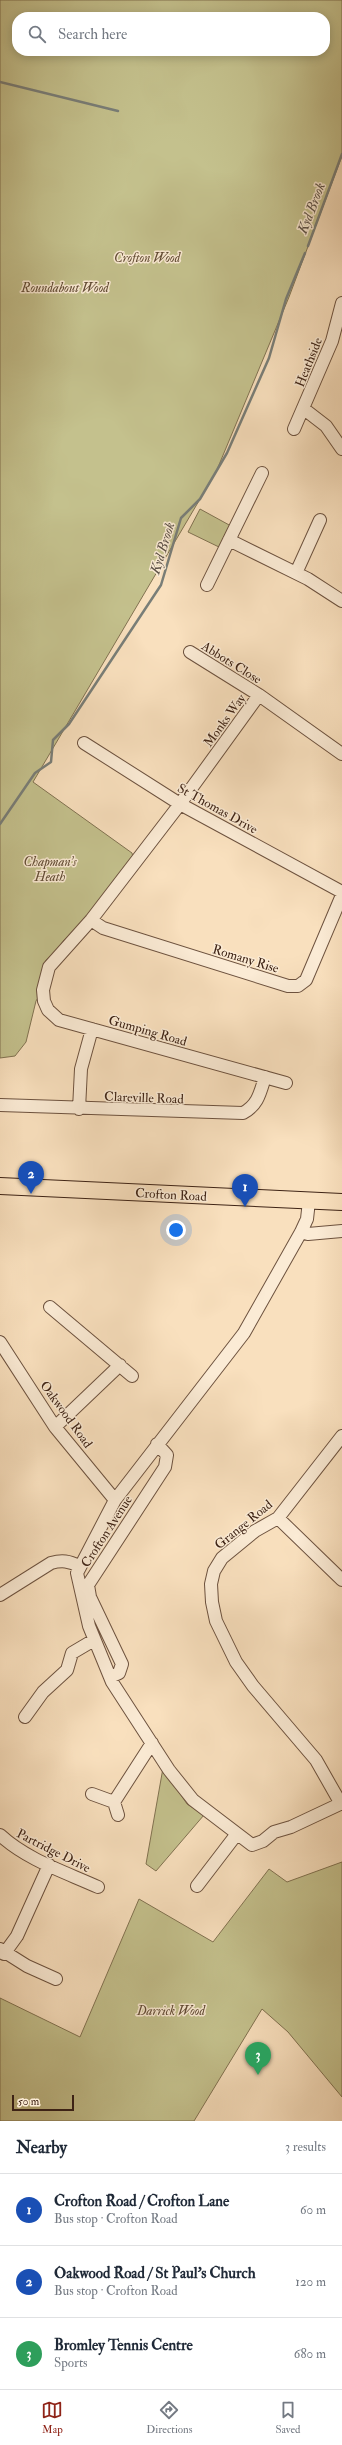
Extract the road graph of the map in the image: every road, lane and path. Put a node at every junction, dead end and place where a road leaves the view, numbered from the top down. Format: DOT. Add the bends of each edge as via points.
graph roads {
  1 [pos="342,303"];
  2 [pos="304,409"];
  3 [pos="294,429"];
  4 [pos="342,449"];
  5 [pos="262,473"];
  6 [pos="320,520"];
  7 [pos="229,540"];
  8 [pos="296,573"];
  9 [pos="207,585"];
  10 [pos="342,601"];
  11 [pos="190,652"];
  12 [pos="260,696"];
  13 [pos="84,743"];
  14 [pos="342,754"];
  15 [pos="180,804"];
  16 [pos="342,894"];
  17 [pos="90,920"];
  18 [pos="92,1029"];
  19 [pos="266,1078"];
  20 [pos="286,1083"];
  21 [pos="0,1105"];
  22 [pos="79,1109"];
  23 [pos="0,1186"];
  24 [pos="309,1201"];
  25 [pos="342,1202"];
  26 [pos="342,1231"];
  27 [pos="301,1232"];
  28 [pos="50,1307"];
  29 [pos="0,1342"];
  30 [pos="120,1365"];
  31 [pos="132,1376"];
  32 [pos="55,1427"];
  33 [pos="342,1436"];
  34 [pos="157,1444"];
  35 [pos="115,1500"];
  36 [pos="278,1518"];
  37 [pos="79,1566"];
  38 [pos="342,1580"];
  39 [pos="0,1594"];
  40 [pos="94,1640"];
  41 [pos="110,1677"];
  42 [pos="25,1717"];
  43 [pos="152,1743"];
  44 [pos="92,1794"];
  45 [pos="114,1802"];
  46 [pos="341,1804"];
  47 [pos="118,1815"];
  48 [pos="0,1835"];
  49 [pos="236,1835"];
  50 [pos="49,1866"];
  51 [pos="197,1886"];
  52 [pos="98,1887"];
  53 [pos="2,1952"];
  54 [pos="56,1979"];
  1 -- 2 [label="street, Heathside" via="332,341"];
  2 -- 3 [label="street, Heathside"];
  2 -- 4 [label="street" via="326,426"];
  5 -- 7 [label="street"];
  6 -- 8 [label="street"];
  7 -- 8 [label="street"];
  7 -- 9 [label="street"];
  8 -- 10 [label="street"];
  11 -- 12 [label="street, Abbots Close"];
  12 -- 14 [label="street, Monks Way"];
  12 -- 15 [label="street, Monks Way"];
  13 -- 15 [label="street, St Thomas Drive"];
  15 -- 16 [label="street, St Thomas Drive"];
  15 -- 17 [label="street"];
  16 -- 17 [label="street, Romany Rise" via="306,980 298,986 288,986 103,928"];
  17 -- 18 [label="street, Gumping Road" via="50,968 43,990 48,1010 59,1020"];
  18 -- 19 [label="street, Gumping Road"];
  18 -- 22 [label="street" via="81,1070"];
  19 -- 20 [label="street, Gumping Road"];
  19 -- 22 [label="street, Clareville Road" via="258,1100 252,1108 243,1113"];
  21 -- 22 [label="street, Clareville Road"];
  23 -- 24 [label="main road, Crofton Road"];
  24 -- 25 [label="main road, Crofton Road"];
  24 -- 27 [label="street, Crofton Avenue" via="307,1219"];
  26 -- 27 [label="street" via="308,1234"];
  27 -- 34 [label="street, Crofton Avenue" via="244,1333"];
  28 -- 30 [label="street"];
  29 -- 32 [label="street, Oakwood Road"];
  30 -- 31 [label="street"];
  30 -- 32 [label="street"];
  32 -- 35 [label="street, Oakwood Road"];
  33 -- 36 [label="street, Grange Road"];
  34 -- 35 [label="street, Crofton Avenue"];
  34 -- 41 [label="street, Crofton Avenue" via="167,1455 165,1467 88,1585 90,1598 122,1664 119,1673"];
  35 -- 37 [label="street, Crofton Avenue"];
  36 -- 38 [label="street"];
  36 -- 46 [label="street, Grange Road" via="255,1531 222,1558 214,1571 211,1584 213,1608 216,1621 236,1662 253,1686 316,1760"];
  37 -- 39 [label="street" via="70,1561 59,1560"];
  37 -- 40 [label="street, Crofton Avenue" via="78,1585"];
  40 -- 41 [label="street, Crofton Avenue"];
  40 -- 42 [label="street" via="72,1653 66,1670 43,1692"];
  41 -- 43 [label="street, Crofton Avenue"];
  43 -- 45 [label="street"];
  43 -- 49 [label="street, Crofton Avenue" via="193,1800"];
  44 -- 45 [label="street"];
  45 -- 47 [label="street"];
  46 -- 49 [label="street, Crofton Avenue" via="274,1832 263,1841 252,1845"];
  48 -- 50 [label="street, Partridge Drive" via="10,1844"];
  49 -- 51 [label="street"];
  50 -- 52 [label="street, Partridge Drive"];
  50 -- 53 [label="street" via="17,1936"];
  53 -- 54 [label="street"];
}
